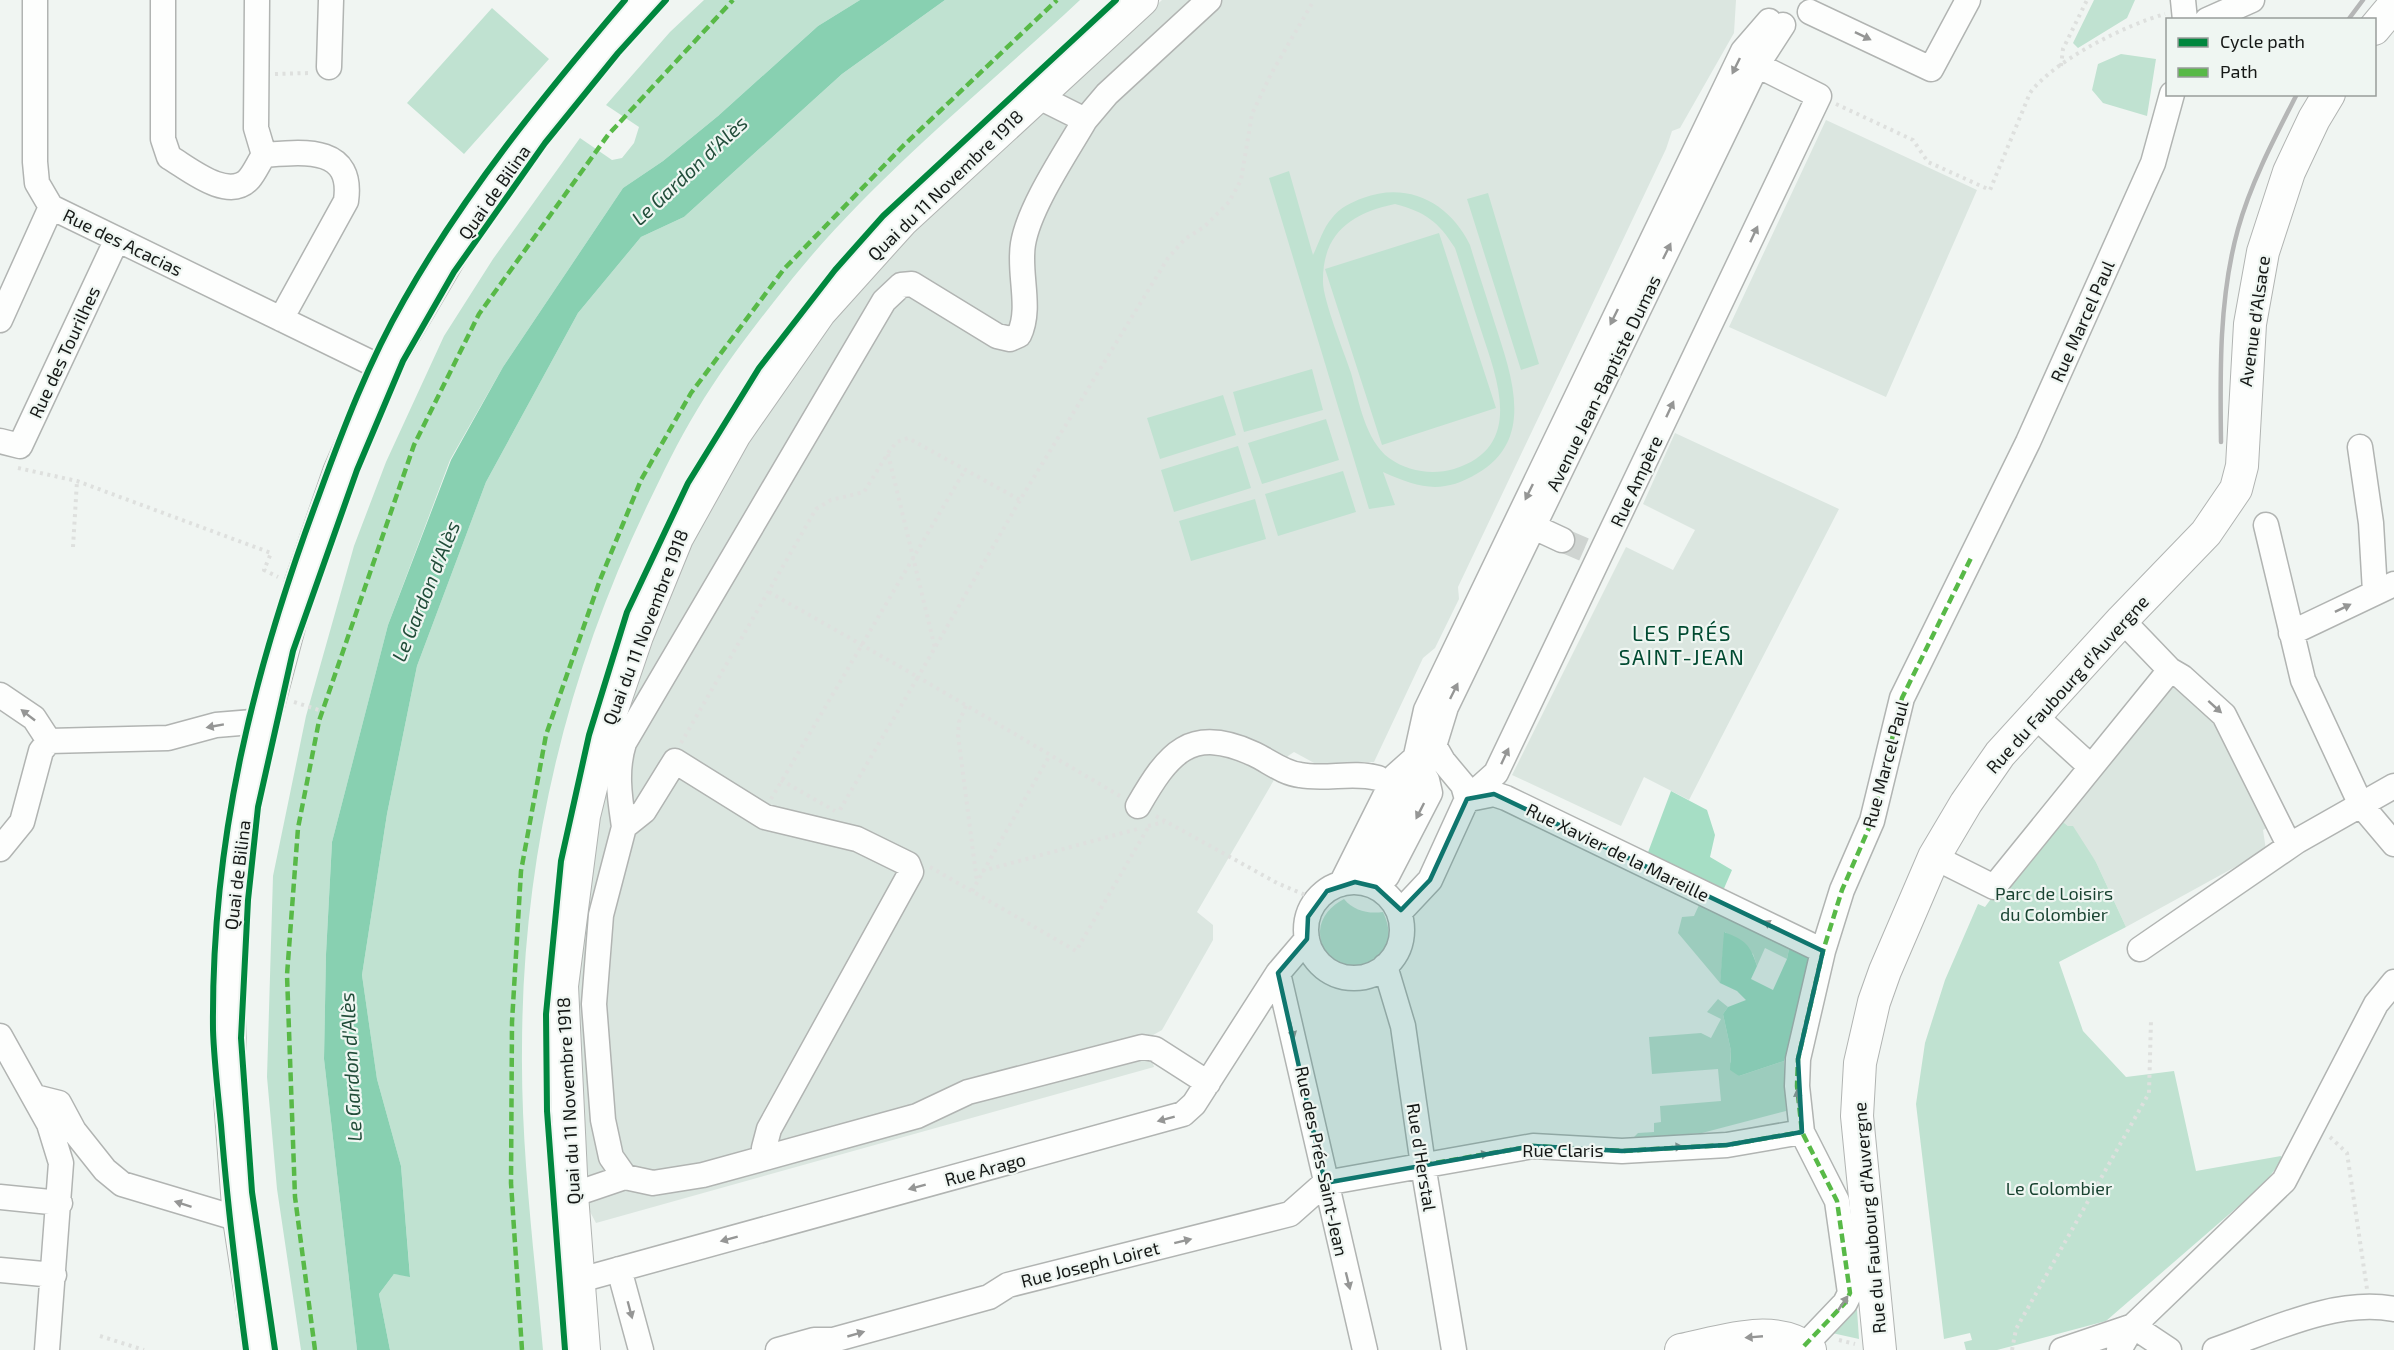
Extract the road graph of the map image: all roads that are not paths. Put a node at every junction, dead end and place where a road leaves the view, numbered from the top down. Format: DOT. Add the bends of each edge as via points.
graph roads {
  1 [pos="35,0"];
  2 [pos="163,0"];
  3 [pos="257,0"];
  4 [pos="331,0"];
  5 [pos="644,0"];
  6 [pos="1142,0"];
  7 [pos="1209,0"];
  8 [pos="1968,0"];
  9 [pos="2252,0"];
  10 [pos="1810,6"];
  11 [pos="1772,15"];
  12 [pos="2212,18"];
  13 [pos="1757,65"];
  14 [pos="329,67"];
  15 [pos="1037,96"];
  16 [pos="2171,96"];
  17 [pos="2329,96"];
  18 [pos="1085,120"];
  19 [pos="264,155"];
  20 [pos="51,207"];
  21 [pos="117,239"];
  22 [pos="281,319"];
  23 [pos="0,320"];
  24 [pos="384,369"];
  25 [pos="0,441"];
  26 [pos="2360,447"];
  27 [pos="2236,489"];
  28 [pos="2266,525"];
  29 [pos="1534,527"];
  30 [pos="1562,540"];
  31 [pos="2385,588"];
  32 [pos="2122,620"];
  33 [pos="2291,633"];
  34 [pos="2170,670"];
  35 [pos="0,695"];
  36 [pos="1426,710"];
  37 [pos="2036,717"];
  38 [pos="264,721"];
  39 [pos="50,741"];
  40 [pos="1434,746"];
  41 [pos="1413,759"];
  42 [pos="2091,766"];
  43 [pos="1378,778"];
  44 [pos="2394,786"];
  45 [pos="1467,799"];
  46 [pos="2361,805"];
  47 [pos="1144,816"];
  48 [pos="624,827"];
  49 [pos="2394,844"];
  50 [pos="2289,845"];
  51 [pos="0,849"];
  52 [pos="1934,857"];
  53 [pos="1342,888"];
  54 [pos="1399,912"];
  55 [pos="1307,939"];
  56 [pos="2140,949"];
  57 [pos="1823,951"];
  58 [pos="1385,966"];
  59 [pos="1278,973"];
  60 [pos="2394,982"];
  61 [pos="0,1036"];
  62 [pos="1208,1083"];
  63 [pos="35,1097"];
  64 [pos="1802,1132"];
  65 [pos="766,1157"];
  66 [pos="1423,1165"];
  67 [pos="625,1177"];
  68 [pos="1325,1183"];
  69 [pos="572,1195"];
  70 [pos="0,1197"];
  71 [pos="60,1203"];
  72 [pos="239,1220"];
  73 [pos="619,1269"];
  74 [pos="0,1270"];
  75 [pos="54,1275"];
  76 [pos="580,1280"];
  77 [pos="2387,1307"];
  78 [pos="2133,1326"];
  79 [pos="1807,1348"];
  80 [pos="47,1350"];
  81 [pos="259,1350"];
  82 [pos="584,1350"];
  83 [pos="595,1350"];
  84 [pos="641,1350"];
  85 [pos="778,1350"];
  86 [pos="1365,1350"];
  87 [pos="1454,1350"];
  88 [pos="1681,1350"];
  89 [pos="1880,1350"];
  90 [pos="2062,1350"];
  91 [pos="2119,1350"];
  92 [pos="2169,1350"];
  93 [pos="2215,1350"];
  1 -- 20 [label="street, Rue des Acacias" via="35,162 37,183"];
  2 -- 19 [label="street" via="163,139 169,157 216,184 231,187 248,181"];
  3 -- 19 [label="street" via="256,129"];
  4 -- 14 [label="street"];
  5 -- 24 [label="main road, Quai de Bilina" via="481,204"];
  6 -- 15 [label="main road, Quai du 11 Novembre 1918"];
  7 -- 18 [label="street" via="1107,94"];
  10 -- 8 [label="street, one-way" via="1930,69"];
  9 -- 12 [label="street"];
  10 -- 11 [label="street" via="1797,23"];
  11 -- 13 [label="street, Avenue Jean-Baptiste Dumas"];
  11 -- 36 [label="street, Avenue Jean-Baptiste Dumas, one-way" via="1743,51"];
  29 -- 13 [label="street, Avenue Jean-Baptiste Dumas, one-way"];
  45 -- 13 [label="street, Rue Ampère, one-way" via="1497,773 1592,554 1819,96"];
  15 -- 18 [label="street"];
  15 -- 69 [label="main road, Quai du 11 Novembre 1918" via="902,221 820,312 735,434 677,538 606,727 584,816 561,986"];
  16 -- 57 [label="street, Rue Marcel Paul" via="2152,163 2038,421 1902,698 1872,820 1842,890"];
  17 -- 27 [label="main road, Avenue d'Alsace" via="2289,172 2263,252 2250,324 2242,466"];
  18 -- 48 [label="street" via="1044,193 1023,241 1024,316 1019,335 1010,339 997,336 912,285 901,285 884,302 624,743 619,758"];
  19 -- 22 [label="street" via="309,151 341,169 348,183 346,201"];
  20 -- 21 [label="street, Rue des Acacias"];
  20 -- 23 [label="street"];
  21 -- 22 [label="street, Rue des Acacias"];
  21 -- 25 [label="street, Rue des Tourilhes" via="20,446"];
  22 -- 24 [label="street, Rue des Acacias"];
  24 -- 38 [label="main road, Quai de Bilina" via="339,472 301,582"];
  26 -- 31 [label="street"];
  27 -- 32 [label="main road, Rue du Faubourg d'Auvergne" via="2206,533"];
  28 -- 33 [label="street"];
  29 -- 30 [label="street"];
  40 -- 29 [label="street, Avenue Jean-Baptiste Dumas, one-way" via="1446,707"];
  33 -- 31 [label="street, one-way"];
  32 -- 34 [label="street"];
  32 -- 37 [label="main road, Rue du Faubourg d'Auvergne"];
  33 -- 46 [label="street" via="2303,680"];
  34 -- 42 [label="street"];
  34 -- 50 [label="street, one-way" via="2224,715"];
  39 -- 35 [label="street, one-way" via="34,718"];
  36 -- 40 [label="street" via="1426,730"];
  36 -- 41 [label="street, Avenue Jean-Baptiste Dumas"];
  37 -- 42 [label="street"];
  37 -- 52 [label="main road, Rue du Faubourg d'Auvergne" via="2000,754"];
  38 -- 39 [label="street, one-way" via="216,724 168,738"];
  38 -- 72 [label="main road, Quai de Bilina" via="249,778 229,942 230,1100"];
  39 -- 51 [label="street" via="41,751 22,822"];
  40 -- 41 [label="street, Avenue Jean-Baptiste Dumas"];
  40 -- 45 [label="street" via="1464,785"];
  41 -- 43 [label="street, Avenue Jean-Baptiste Dumas"];
  41 -- 53 [label="street, Avenue Jean-Baptiste Dumas" via="1395,776"];
  41 -- 53 [label="street, one-way" via="1427,780 1430,793 1387,876 1377,883"];
  42 -- 52 [label="street" via="1994,887"];
  43 -- 47 [label="street" via="1300,776 1238,747 1199,743 1174,754 1164,764"];
  43 -- 53 [label="street" via="1342,847"];
  44 -- 46 [label="street"];
  45 -- 54 [label="street, Rue Ampère" via="1430,880"];
  57 -- 45 [label="street, Rue Xavier de la Mareille, one-way" via="1506,798 1494,794"];
  46 -- 49 [label="street"];
  46 -- 50 [label="street"];
  48 -- 65 [label="street" via="644,811 675,761 761,815 778,822 838,821 908,864 911,872 769,1129"];
  48 -- 67 [label="street" via="601,915 594,1004 605,1138 611,1157"];
  50 -- 56 [label="street"];
  52 -- 89 [label="main road, Rue du Faubourg d'Auvergne" via="1885,971 1860,1063 1857,1116"];
  53 -- 54 [label="street" via="1383,892"];
  53 -- 55 [label="street" via="1308,917"];
  54 -- 58 [label="street" via="1399,947"];
  55 -- 58 [label="street" via="1316,958 1341,976 1369,976"];
  55 -- 59 [label="street, Rue Arago"];
  64 -- 57 [label="street, Rue Marcel Paul, one-way" via="1798,1059"];
  58 -- 66 [label="street, Rue d'Herstal" via="1403,1026"];
  59 -- 62 [label="street, Rue Arago"];
  59 -- 68 [label="street, Rue des Prés Saint-Jean, one-way"];
  60 -- 78 [label="street" via="2376,1004 2284,1181"];
  61 -- 63 [label="street"];
  62 -- 65 [label="street" via="1155,1049 1142,1047 968,1092 917,1116"];
  62 -- 73 [label="street, Rue Arago, one-way" via="1183,1114"];
  63 -- 71 [label="street" via="49,1124 61,1163"];
  72 -- 63 [label="street, one-way" via="122,1184 105,1170 74,1131 59,1103"];
  66 -- 64 [label="street, Rue Claris, one-way" via="1533,1146 1622,1151 1727,1145"];
  79 -- 64 [label="street, Rue Marcel Paul, one-way" via="1850,1293 1837,1201"];
  65 -- 67 [label="street" via="704,1175 653,1183"];
  66 -- 68 [label="street, Rue Claris"];
  66 -- 87 [label="street, Rue d'Herstal"];
  67 -- 69 [label="street"];
  85 -- 68 [label="street, Rue Joseph Loiret, one-way" via="814,1340 833,1340 989,1297 1008,1285 1290,1214"];
  68 -- 86 [label="street, Rue des Prés Saint-Jean, one-way"];
  69 -- 76 [label="main road, Quai du 11 Novembre 1918"];
  70 -- 71 [label="street"];
  71 -- 75 [label="street"];
  72 -- 81 [label="main road, Quai de Bilina"];
  73 -- 76 [label="street, Rue Arago"];
  73 -- 84 [label="street, one-way"];
  74 -- 75 [label="street"];
  75 -- 80 [label="street"];
  76 -- 82 [label="main road, Quai du 11 Novembre 1918"];
  76 -- 83 [label="main road, Quai du 11 Novembre 1918"];
  77 -- 93 [label="street" via="2328,1312"];
  78 -- 90 [label="street"];
  78 -- 91 [label="street"];
  78 -- 92 [label="street"];
  79 -- 88 [label="main road, one-way" via="1782,1337 1757,1335"];
}
